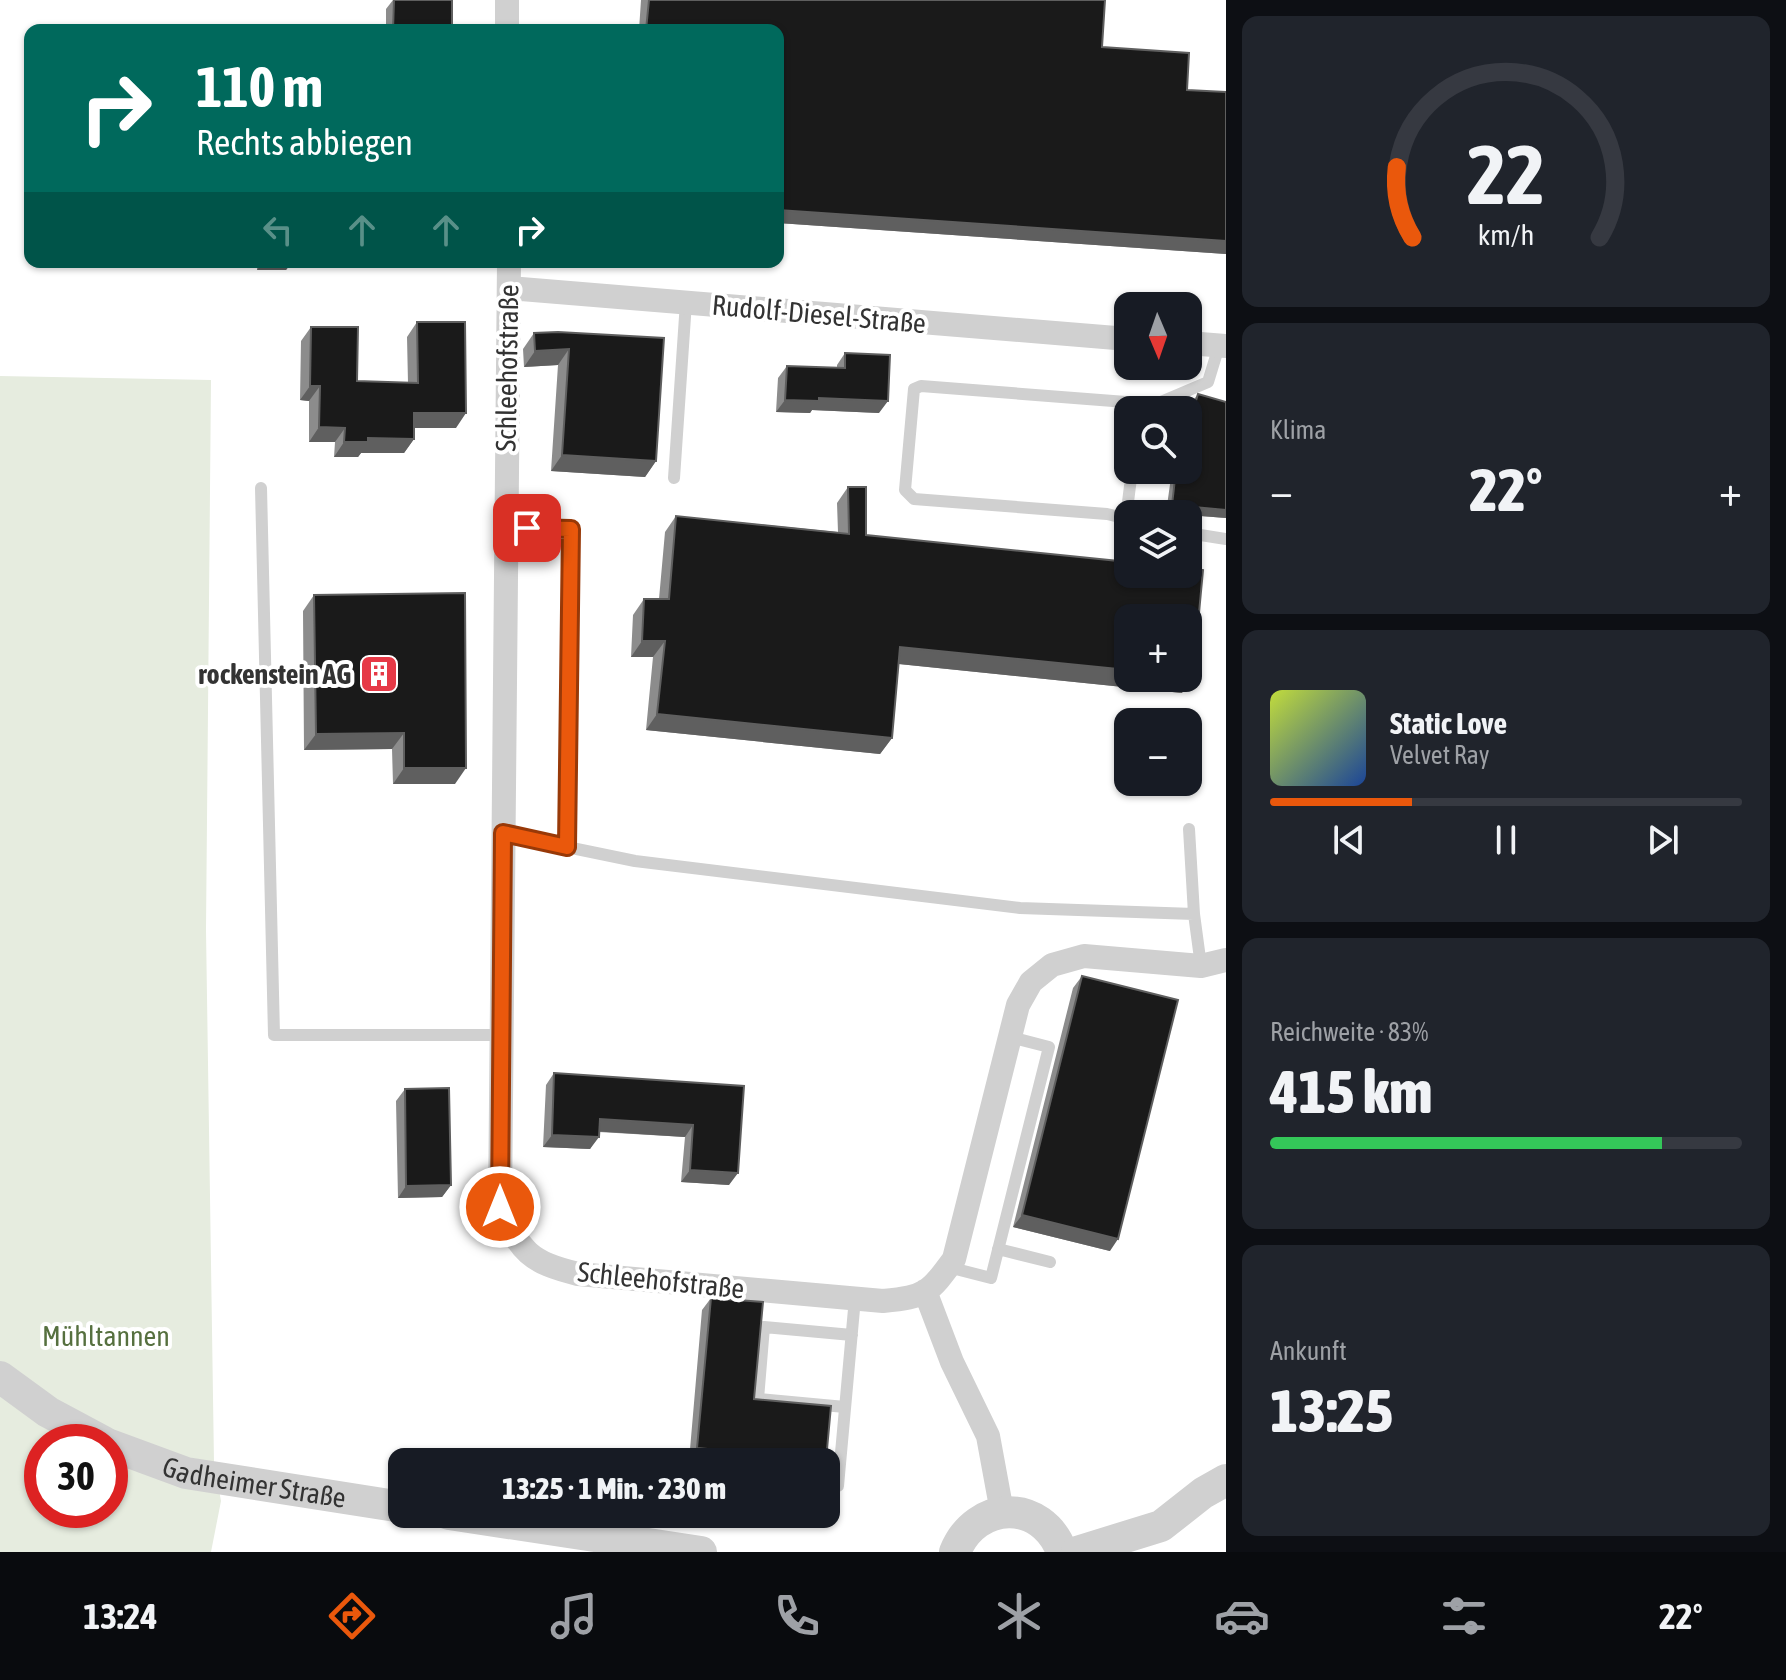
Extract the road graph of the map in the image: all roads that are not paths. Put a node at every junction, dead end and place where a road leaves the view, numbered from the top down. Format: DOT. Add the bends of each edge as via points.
graph roads {
  1 [pos="507,0"];
  2 [pos="507,24"];
  3 [pos="509,268"];
  4 [pos="509,288"];
  5 [pos="686,302"];
  6 [pos="1114,338"];
  7 [pos="1202,344"];
  8 [pos="1223,346"];
  9 [pos="1175,396"];
  10 [pos="1114,401"];
  11 [pos="674,478"];
  12 [pos="261,488"];
  13 [pos="1114,515"];
  14 [pos="505,528"];
  15 [pos="1202,536"];
  16 [pos="1226,539"];
  17 [pos="1189,829"];
  18 [pos="503,833"];
  19 [pos="567,847"];
  20 [pos="1194,914"];
  21 [pos="1226,960"];
  22 [pos="1201,966"];
  23 [pos="501,1035"];
  24 [pos="1010,1037"];
  25 [pos="998,1249"];
  26 [pos="1050,1262"];
  27 [pos="948,1267"];
  28 [pos="925,1291"];
  29 [pos="855,1298"];
  30 [pos="852,1335"];
  31 [pos="0,1377"];
  32 [pos="845,1407"];
  33 [pos="70,1424"];
  34 [pos="128,1452"];
  35 [pos="840,1463"];
  36 [pos="1226,1480"];
  37 [pos="388,1505"];
  38 [pos="1002,1512"];
  39 [pos="542,1528"];
  40 [pos="701,1552"];
  41 [pos="955,1552"];
  42 [pos="1062,1552"];
  43 [pos="1077,1552"];
  1 -- 2 [label="street"];
  3 -- 4 [label="street, Schleehofstraße"];
  4 -- 5 [label="street, Rudolf-Diesel-Straße"];
  4 -- 14 [label="street, Schleehofstraße"];
  5 -- 6 [label="street, Rudolf-Diesel-Straße"];
  5 -- 11 [label="lane"];
  7 -- 8 [label="street"];
  8 -- 9 [label="lane" via="1208,382"];
  10 -- 13 [label="lane" via="921,386 914,389 905,490 914,499"];
  12 -- 23 [label="lane" via="274,1035"];
  14 -- 18 [label="street, Schleehofstraße"];
  14 -- 19 [label="lane" via="571,529"];
  15 -- 16 [label="lane"];
  17 -- 20 [label="lane"];
  18 -- 19 [label="lane"];
  18 -- 23 [label="street, Schleehofstraße"];
  19 -- 20 [label="lane" via="635,861 1020,908"];
  20 -- 22 [label="lane"];
  21 -- 22 [label="street"];
  22 -- 24 [label="street" via="1084,956 1052,965 1031,982"];
  23 -- 29 [label="street, Schleehofstraße" via="500,1207 516,1241 545,1266 578,1274"];
  24 -- 25 [label="lane" via="1049,1047"];
  24 -- 27 [label="street"];
  25 -- 26 [label="lane"];
  25 -- 27 [label="lane" via="991,1278"];
  27 -- 28 [label="street"];
  28 -- 29 [label="street, Schleehofstraße" via="883,1301"];
  28 -- 38 [label="street" via="988,1436"];
  29 -- 30 [label="lane"];
  30 -- 32 [label="lane"];
  30 -- 32 [label="lane" via="764,1327 758,1399"];
  31 -- 33 [label="street"];
  32 -- 35 [label="lane"];
  34 -- 37 [label="street, Gadheimer Straße" via="186,1473"];
  36 -- 43 [label="street" via="1161,1526"];
  38 -- 41 [label="street" via="973,1525"];
  38 -- 42 [label="street" via="1034,1518 1048,1528"];
  39 -- 40 [label="street"];
}
